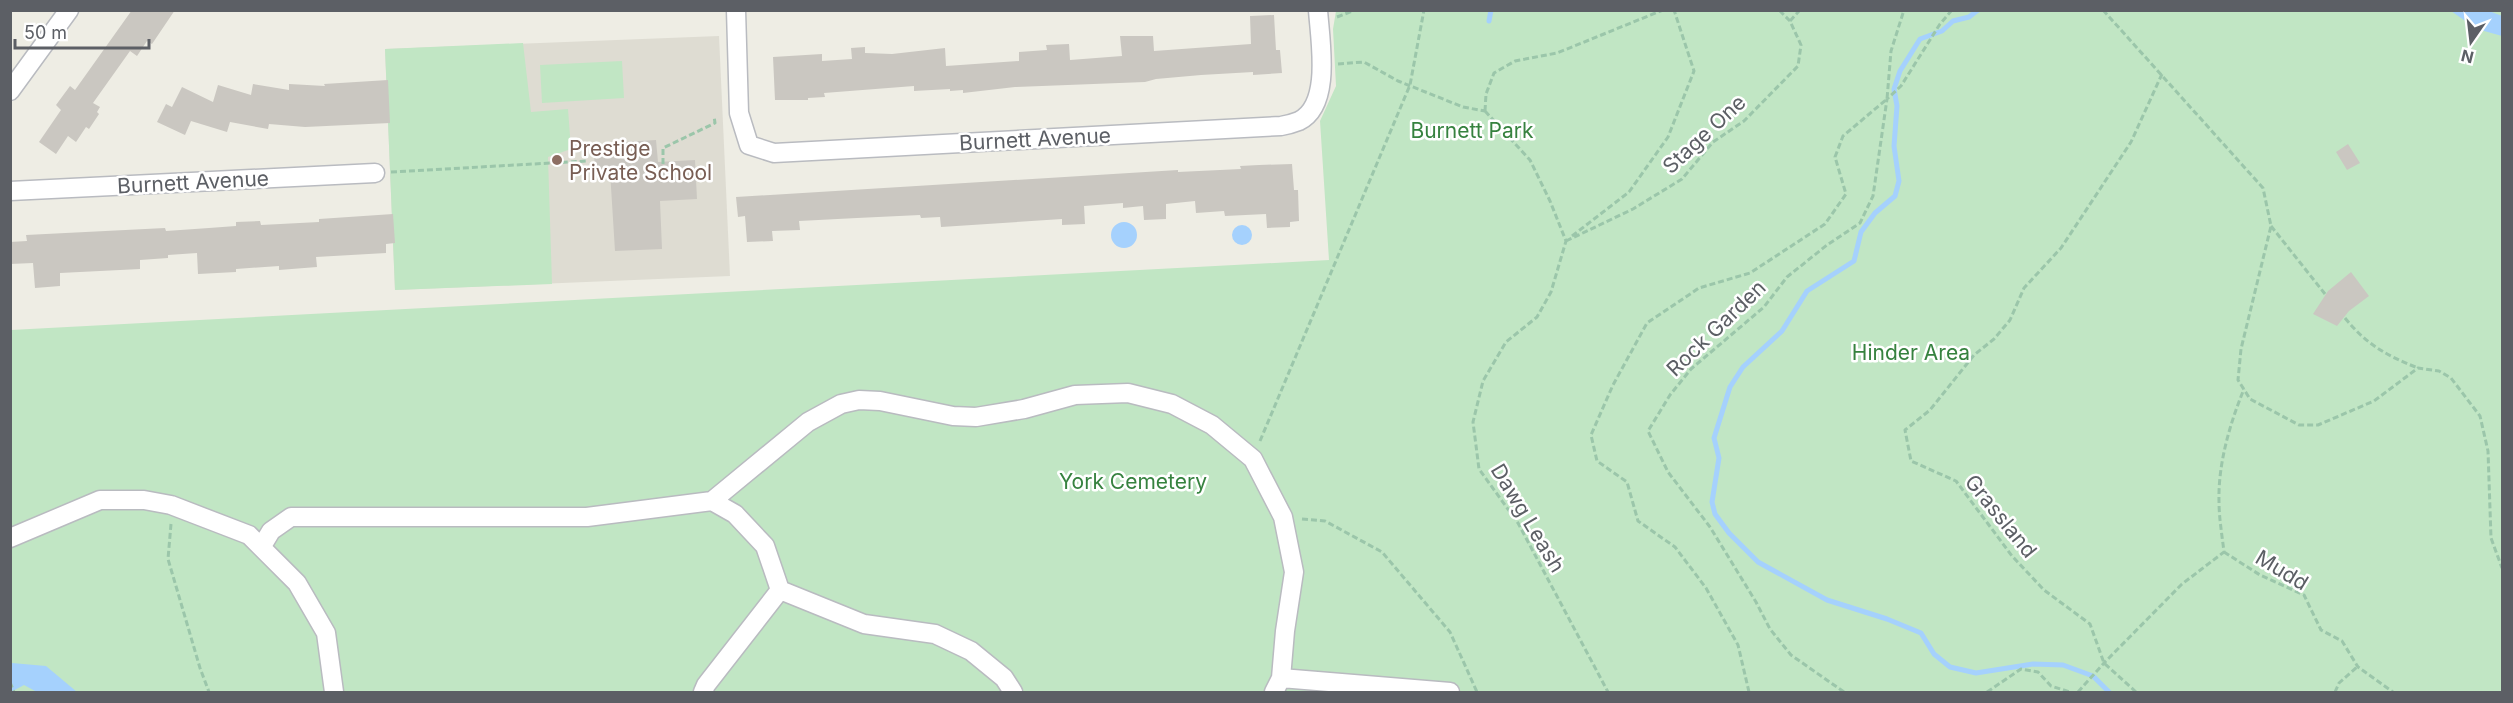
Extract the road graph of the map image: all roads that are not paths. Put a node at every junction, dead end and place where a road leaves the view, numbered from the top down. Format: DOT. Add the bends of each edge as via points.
graph roads {
  1 [pos="69,10"];
  2 [pos="736,10"];
  3 [pos="1318,10"];
  4 [pos="10,91"];
  5 [pos="375,172"];
  6 [pos="10,191"];
  7 [pos="712,501"];
  8 [pos="10,538"];
  9 [pos="262,546"];
  10 [pos="780,590"];
  11 [pos="1278,685"];
  12 [pos="334,693"];
  13 [pos="703,693"];
  14 [pos="1013,693"];
  15 [pos="1450,693"];
  1 -- 4 [label="street"];
  2 -- 3 [label="street, Burnett Avenue" via="739,113 749,145 774,153 1281,126 1301,120 1315,105 1321,89"];
  5 -- 6 [label="street, Burnett Avenue"];
  7 -- 9 [label="street" via="587,517 291,517 271,531"];
  7 -- 10 [label="street" via="735,514 765,546"];
  7 -- 11 [label="street" via="808,422 841,404 859,400 976,417 1076,394 1128,393 1172,404 1212,425 1253,459 1283,517 1293,572"];
  8 -- 9 [label="street" via="100,500 144,500 171,504 249,535"];
  9 -- 12 [label="street" via="297,583 326,633"];
  10 -- 13 [label="street"];
  10 -- 14 [label="street" via="864,624 935,634 971,651 1004,678"];
  11 -- 15 [label="street"];
}
